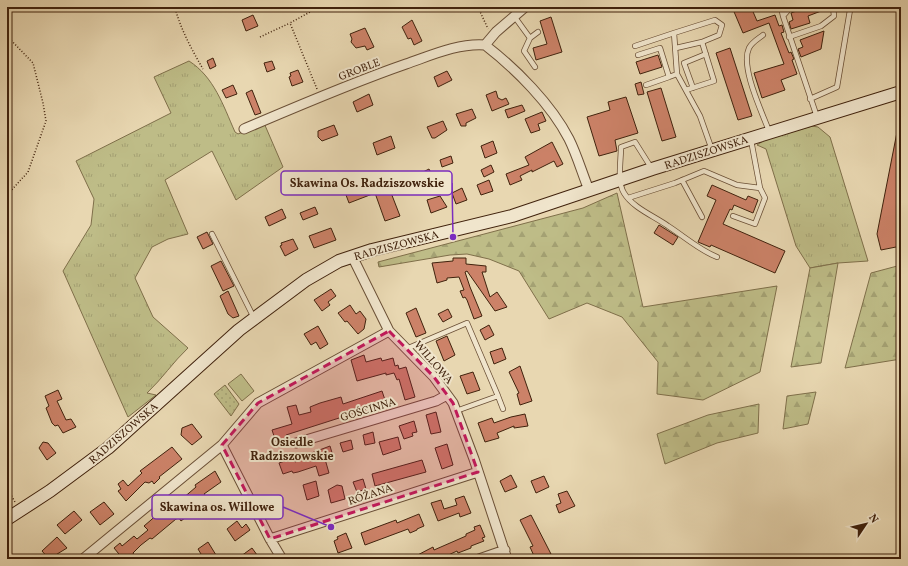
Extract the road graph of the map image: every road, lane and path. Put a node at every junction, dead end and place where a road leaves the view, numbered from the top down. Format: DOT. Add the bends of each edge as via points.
graph roads {
  1 [pos="177,7"];
  2 [pos="319,7"];
  3 [pos="478,7"];
  4 [pos="525,7"];
  5 [pos="781,7"];
  6 [pos="791,7"];
  7 [pos="833,7"];
  8 [pos="850,10"];
  9 [pos="514,16"];
  10 [pos="783,16"];
  11 [pos="290,23"];
  12 [pos="496,32"];
  13 [pos="538,32"];
  14 [pos="674,33"];
  15 [pos="763,35"];
  16 [pos="7,36"];
  17 [pos="260,37"];
  18 [pos="789,37"];
  19 [pos="530,38"];
  20 [pos="702,42"];
  21 [pos="486,45"];
  22 [pos="635,46"];
  23 [pos="676,48"];
  24 [pos="706,54"];
  25 [pos="638,55"];
  26 [pos="535,68"];
  27 [pos="203,69"];
  28 [pos="678,74"];
  29 [pos="669,77"];
  30 [pos="646,84"];
  31 [pos="694,88"];
  32 [pos="686,90"];
  33 [pos="901,92"];
  34 [pos="320,97"];
  35 [pos="810,99"];
  36 [pos="817,117"];
  37 [pos="244,129"];
  38 [pos="769,131"];
  39 [pos="751,137"];
  40 [pos="712,150"];
  41 [pos="652,169"];
  42 [pos="621,179"];
  43 [pos="682,180"];
  44 [pos="760,188"];
  45 [pos="589,190"];
  46 [pos="7,195"];
  47 [pos="628,198"];
  48 [pos="733,216"];
  49 [pos="702,217"];
  50 [pos="212,234"];
  51 [pos="352,256"];
  52 [pos="717,257"];
  53 [pos="254,318"];
  54 [pos="389,331"];
  55 [pos="406,349"];
  56 [pos="447,395"];
  57 [pos="498,396"];
  58 [pos="503,408"];
  59 [pos="455,411"];
  60 [pos="296,443"];
  61 [pos="222,445"];
  62 [pos="478,472"];
  63 [pos="7,488"];
  64 [pos="20,510"];
  65 [pos="7,518"];
  66 [pos="270,539"];
  67 [pos="506,554"];
  68 [pos="83,559"];
  69 [pos="282,559"];
  70 [pos="479,559"];
  1 -- 27 [label="path" via="175,8 188,44"];
  2 -- 11 [label="path"];
  3 -- 12 [label="path" via="488,29"];
  4 -- 9 [label="street"];
  5 -- 10 [label="lane"];
  6 -- 10 [label="lane"];
  7 -- 18 [label="lane" via="834,16 821,26"];
  8 -- 35 [label="lane" via="838,87"];
  9 -- 12 [label="street"];
  9 -- 19 [label="lane"];
  10 -- 18 [label="lane"];
  11 -- 17 [label="path"];
  11 -- 34 [label="path"];
  12 -- 21 [label="street"];
  13 -- 19 [label="lane"];
  14 -- 20 [label="lane" via="715,20 722,25 720,36"];
  14 -- 22 [label="lane"];
  14 -- 23 [label="lane"];
  15 -- 38 [label="lane" via="749,48 747,57 748,70"];
  16 -- 46 [label="path" via="33,63 46,121 28,172"];
  18 -- 35 [label="lane"];
  19 -- 26 [label="lane" via="524,51"];
  20 -- 23 [label="lane"];
  20 -- 24 [label="lane"];
  21 -- 34 [label="street, GROBLE" via="472,44 450,49 356,81"];
  21 -- 45 [label="street" via="546,104 569,139"];
  23 -- 28 [label="lane"];
  24 -- 31 [label="lane" via="714,81"];
  24 -- 31 [label="lane" via="684,63"];
  25 -- 29 [label="lane" via="660,48"];
  28 -- 29 [label="lane"];
  28 -- 32 [label="lane"];
  29 -- 30 [label="lane"];
  31 -- 32 [label="lane"];
  32 -- 40 [label="lane" via="700,116"];
  33 -- 36 [label="street, RADZISZOWSKA"];
  34 -- 37 [label="street, GROBLE"];
  35 -- 36 [label="lane"];
  36 -- 38 [label="street, RADZISZOWSKA"];
  38 -- 39 [label="street, RADZISZOWSKA"];
  39 -- 40 [label="street, RADZISZOWSKA"];
  39 -- 44 [label="lane"];
  40 -- 41 [label="street, RADZISZOWSKA"];
  41 -- 42 [label="street, RADZISZOWSKA"];
  41 -- 42 [label="lane" via="635,142 621,147"];
  42 -- 45 [label="street, RADZISZOWSKA"];
  42 -- 47 [label="lane"];
  43 -- 44 [label="lane" via="704,171 737,185"];
  43 -- 47 [label="lane"];
  43 -- 49 [label="lane"];
  44 -- 48 [label="lane" via="764,198 755,224"];
  45 -- 51 [label="street, RADZISZOWSKA" via="499,220 412,239"];
  47 -- 52 [label="lane" via="703,252"];
  50 -- 53 [label="lane"];
  51 -- 53 [label="street, RADZISZOWSKA" via="306,280"];
  51 -- 54 [label="street, WILLOWA"];
  53 -- 64 [label="street, RADZISZOWSKA" via="108,448"];
  54 -- 55 [label="street, WILLOWA"];
  54 -- 61 [label="street" via="258,403"];
  55 -- 56 [label="street, WILLOWA" via="434,377"];
  55 -- 57 [label="lane" via="467,323"];
  56 -- 59 [label="street, WILLOWA"];
  56 -- 60 [label="street, GOŚCINNA" via="436,401"];
  57 -- 58 [label="lane"];
  57 -- 59 [label="lane"];
  59 -- 62 [label="street, WILLOWA"];
  61 -- 66 [label="street"];
  61 -- 68 [label="street"];
  62 -- 66 [label="street, RÓŻANA"];
  62 -- 67 [label="street, WILLOWA"];
  63 -- 64 [label="path"];
  64 -- 65 [label="street, RADZISZOWSKA"];
  66 -- 69 [label="street"];
  67 -- 70 [label="street"];
}
